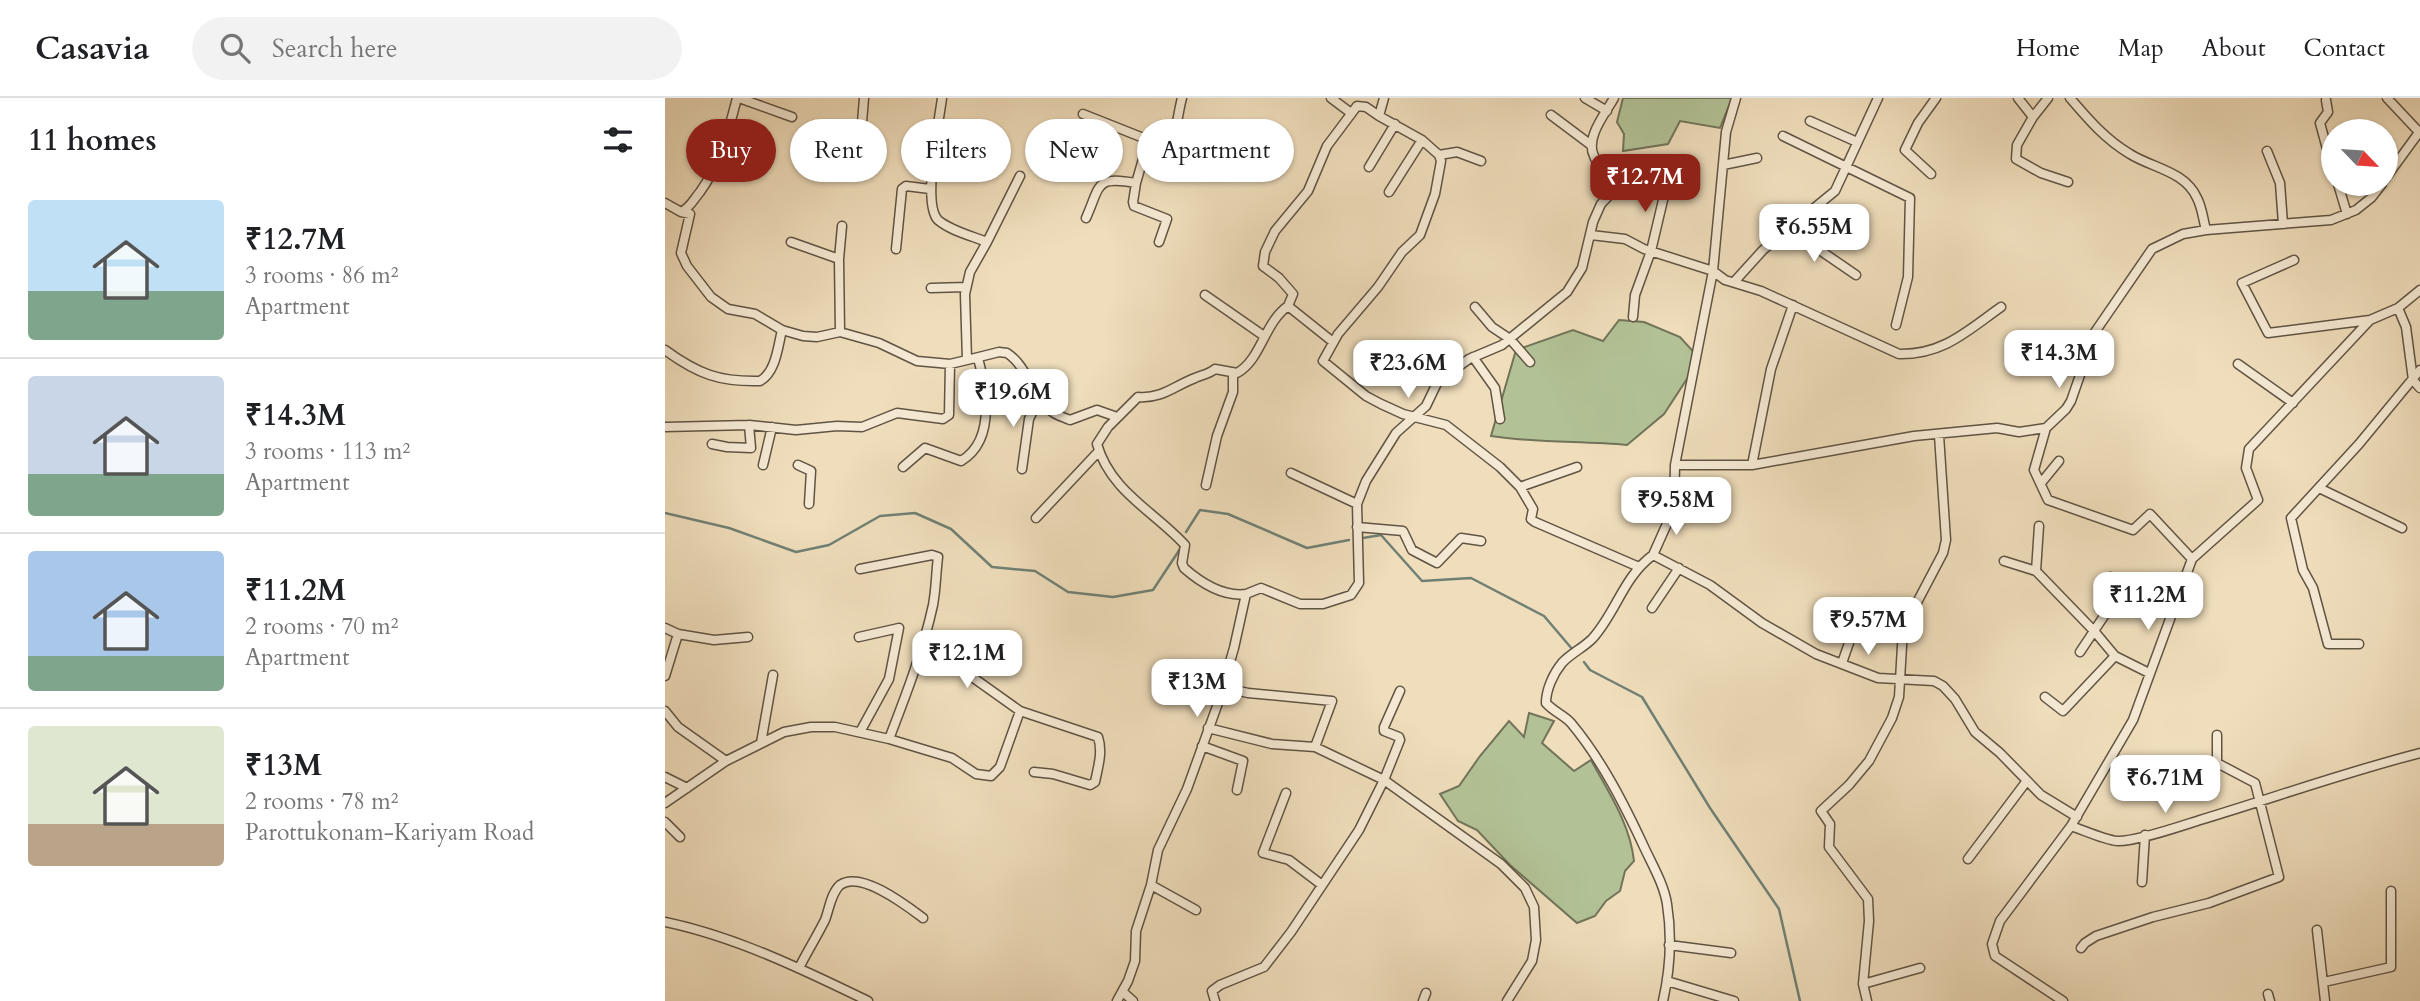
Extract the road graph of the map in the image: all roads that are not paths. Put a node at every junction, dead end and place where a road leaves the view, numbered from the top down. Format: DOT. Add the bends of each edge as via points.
graph roads {
  1 [pos="738,98"];
  2 [pos="864,98"];
  3 [pos="942,98"];
  4 [pos="1182,98"];
  5 [pos="1331,98"];
  6 [pos="1384,98"];
  7 [pos="1585,98"];
  8 [pos="1614,98"];
  9 [pos="1736,98"];
  10 [pos="1878,98"];
  11 [pos="1936,98"];
  12 [pos="2018,98"];
  13 [pos="2048,98"];
  14 [pos="2070,98"];
  15 [pos="2387,98"];
  16 [pos="2326,100"];
  17 [pos="1607,111"];
  18 [pos="1351,113"];
  19 [pos="1083,114"];
  20 [pos="1551,115"];
  21 [pos="1379,116"];
  22 [pos="792,117"];
  23 [pos="2033,117"];
  24 [pos="862,119"];
  25 [pos="940,119"];
  26 [pos="1177,119"];
  27 [pos="2323,119"];
  28 [pos="1810,121"];
  29 [pos="1395,124"];
  30 [pos="2420,131"];
  31 [pos="1137,135"];
  32 [pos="1783,136"];
  33 [pos="1422,140"];
  34 [pos="1857,142"];
  35 [pos="1591,145"];
  36 [pos="2267,151"];
  37 [pos="1439,155"];
  38 [pos="1757,158"];
  39 [pos="1481,161"];
  40 [pos="2398,161"];
  41 [pos="1723,165"];
  42 [pos="1369,167"];
  43 [pos="1845,167"];
  44 [pos="1931,174"];
  45 [pos="1020,177"];
  46 [pos="1137,180"];
  47 [pos="931,182"];
  48 [pos="2068,182"];
  49 [pos="1136,183"];
  50 [pos="930,189"];
  51 [pos="1389,192"];
  52 [pos="1613,192"];
  53 [pos="2342,196"];
  54 [pos="2373,196"];
  55 [pos="665,203"];
  56 [pos="681,212"];
  57 [pos="2347,214"];
  58 [pos="1086,218"];
  59 [pos="2283,224"];
  60 [pos="842,226"];
  61 [pos="1789,229"];
  62 [pos="2206,230"];
  63 [pos="1591,235"];
  64 [pos="791,242"];
  65 [pos="1159,242"];
  66 [pos="987,243"];
  67 [pos="896,249"];
  68 [pos="1651,251"];
  69 [pos="839,259"];
  70 [pos="2294,260"];
  71 [pos="1713,271"];
  72 [pos="1856,275"];
  73 [pos="1734,282"];
  74 [pos="966,287"];
  75 [pos="931,288"];
  76 [pos="2420,290"];
  77 [pos="1205,295"];
  78 [pos="1793,305"];
  79 [pos="1287,306"];
  80 [pos="1475,307"];
  81 [pos="2001,307"];
  82 [pos="2398,308"];
  83 [pos="1633,317"];
  84 [pos="2370,320"];
  85 [pos="1896,325"];
  86 [pos="782,330"];
  87 [pos="840,332"];
  88 [pos="1264,336"];
  89 [pos="1510,339"];
  90 [pos="1333,342"];
  91 [pos="665,350"];
  92 [pos="1473,357"];
  93 [pos="978,358"];
  94 [pos="967,360"];
  95 [pos="1530,362"];
  96 [pos="950,364"];
  97 [pos="2238,364"];
  98 [pos="2420,370"];
  99 [pos="1233,373"];
  100 [pos="2413,380"];
  101 [pos="2420,388"];
  102 [pos="1039,399"];
  103 [pos="2293,402"];
  104 [pos="1117,417"];
  105 [pos="1415,417"];
  106 [pos="1500,419"];
  107 [pos="749,425"];
  108 [pos="665,427"];
  109 [pos="772,427"];
  110 [pos="2046,428"];
  111 [pos="1939,435"];
  112 [pos="712,444"];
  113 [pos="1099,451"];
  114 [pos="2059,461"];
  115 [pos="763,465"];
  116 [pos="1675,465"];
  117 [pos="1752,465"];
  118 [pos="798,466"];
  119 [pos="903,467"];
  120 [pos="1577,467"];
  121 [pos="1022,469"];
  122 [pos="1291,473"];
  123 [pos="2041,484"];
  124 [pos="1206,485"];
  125 [pos="1520,487"];
  126 [pos="2319,488"];
  127 [pos="809,504"];
  128 [pos="1357,504"];
  129 [pos="1036,517"];
  130 [pos="2039,526"];
  131 [pos="1357,527"];
  132 [pos="2402,528"];
  133 [pos="1481,541"];
  134 [pos="1653,555"];
  135 [pos="2192,559"];
  136 [pos="2004,561"];
  137 [pos="1639,567"];
  138 [pos="1679,568"];
  139 [pos="860,569"];
  140 [pos="2036,571"];
  141 [pos="2110,577"];
  142 [pos="2133,578"];
  143 [pos="1245,594"];
  144 [pos="2177,598"];
  145 [pos="1653,608"];
  146 [pos="665,628"];
  147 [pos="2095,632"];
  148 [pos="678,634"];
  149 [pos="748,637"];
  150 [pos="859,637"];
  151 [pos="1850,640"];
  152 [pos="2359,645"];
  153 [pos="2080,652"];
  154 [pos="919,655"];
  155 [pos="2116,656"];
  156 [pos="1842,663"];
  157 [pos="2149,673"];
  158 [pos="773,675"];
  159 [pos="665,676"];
  160 [pos="1899,681"];
  161 [pos="1222,687"];
  162 [pos="1401,691"];
  163 [pos="2045,697"];
  164 [pos="1020,710"];
  165 [pos="665,711"];
  166 [pos="665,723"];
  167 [pos="678,727"];
  168 [pos="1208,728"];
  169 [pos="860,732"];
  170 [pos="2217,734"];
  171 [pos="889,738"];
  172 [pos="761,743"];
  173 [pos="1202,746"];
  174 [pos="1315,747"];
  175 [pos="2420,753"];
  176 [pos="726,761"];
  177 [pos="1034,772"];
  178 [pos="665,778"];
  179 [pos="1384,780"];
  180 [pos="2026,782"];
  181 [pos="687,788"];
  182 [pos="1237,790"];
  183 [pos="1286,793"];
  184 [pos="2259,802"];
  185 [pos="665,803"];
  186 [pos="2077,817"];
  187 [pos="665,822"];
  188 [pos="2071,826"];
  189 [pos="2144,835"];
  190 [pos="680,837"];
  191 [pos="1968,859"];
  192 [pos="2142,882"];
  193 [pos="1151,885"];
  194 [pos="1322,885"];
  195 [pos="2391,891"];
  196 [pos="1196,910"];
  197 [pos="923,918"];
  198 [pos="665,922"];
  199 [pos="2317,930"];
  200 [pos="2086,943"];
  201 [pos="1669,945"];
  202 [pos="1731,953"];
  203 [pos="799,968"];
  204 [pos="1920,968"];
  205 [pos="1667,981"];
  206 [pos="2324,982"];
  207 [pos="1863,984"];
  208 [pos="1123,992"];
  209 [pos="855,998"];
  210 [pos="868,1001"];
  211 [pos="1117,1001"];
  212 [pos="1133,1001"];
  213 [pos="1215,1001"];
  214 [pos="1507,1001"];
  215 [pos="1663,1001"];
  216 [pos="1734,1001"];
  217 [pos="1867,1001"];
  218 [pos="2063,1001"];
  219 [pos="2325,1001"];
  1 -- 22 [label="street"];
  1 -- 56 [label="street" via="713,174 690,207"];
  2 -- 24 [label="street"];
  3 -- 25 [label="street"];
  4 -- 26 [label="street"];
  5 -- 18 [label="street"];
  6 -- 21 [label="street"];
  7 -- 17 [label="street"];
  8 -- 17 [label="street"];
  9 -- 41 [label="street"];
  10 -- 34 [label="street"];
  11 -- 44 [label="street" via="1905,150"];
  12 -- 23 [label="street"];
  13 -- 23 [label="street"];
  14 -- 62 [label="street" via="2102,134 2131,155 2176,175 2193,190"];
  15 -- 30 [label="street"];
  16 -- 27 [label="street" via="2328,112"];
  17 -- 35 [label="street"];
  18 -- 21 [label="street" via="1361,106"];
  18 -- 79 [label="street" via="1327,146 1308,191 1275,231 1265,252 1263,266 1293,294"];
  19 -- 31 [label="street"];
  20 -- 35 [label="street"];
  21 -- 29 [label="street"];
  23 -- 48 [label="street" via="2017,145 2016,159"];
  28 -- 34 [label="street"];
  29 -- 33 [label="street"];
  29 -- 42 [label="street"];
  30 -- 40 [label="street"];
  32 -- 43 [label="street"];
  33 -- 37 [label="street"];
  33 -- 51 [label="street"];
  34 -- 43 [label="street"];
  35 -- 52 [label="street"];
  36 -- 59 [label="street" via="2280,183"];
  37 -- 39 [label="street" via="1457,152"];
  37 -- 90 [label="street" via="1439,178 1420,235"];
  38 -- 41 [label="street"];
  41 -- 71 [label="street"];
  43 -- 61 [label="street" via="1835,191"];
  43 -- 85 [label="street" via="1910,198 1908,277"];
  45 -- 66 [label="street"];
  46 -- 49 [label="street"];
  47 -- 50 [label="street"];
  49 -- 58 [label="street" via="1107,181"];
  49 -- 65 [label="street" via="1134,206 1167,219"];
  50 -- 66 [label="street" via="937,219"];
  50 -- 67 [label="street" via="902,189"];
  52 -- 63 [label="street" via="1601,204"];
  52 -- 68 [label="street" via="1630,183 1667,184"];
  53 -- 57 [label="street"];
  54 -- 57 [label="street"];
  55 -- 56 [label="street"];
  56 -- 86 [label="street" via="690,215 681,253 711,297 727,309 755,314"];
  57 -- 59 [label="street"];
  59 -- 62 [label="street"];
  60 -- 69 [label="street"];
  61 -- 72 [label="street"];
  61 -- 73 [label="street"];
  62 -- 110 [label="street" via="2183,234 2152,249 2095,332 2071,401"];
  63 -- 68 [label="street" via="1625,239"];
  63 -- 89 [label="street" via="1582,268 1567,292"];
  64 -- 69 [label="street"];
  66 -- 74 [label="street"];
  68 -- 71 [label="street"];
  68 -- 83 [label="street" via="1635,295"];
  69 -- 87 [label="street"];
  70 -- 84 [label="street" via="2242,283 2268,333"];
  71 -- 73 [label="street"];
  71 -- 116 [label="street"];
  73 -- 78 [label="street"];
  74 -- 75 [label="street"];
  74 -- 94 [label="street"];
  76 -- 82 [label="street"];
  77 -- 88 [label="street"];
  78 -- 81 [label="street" via="1899,354 1943,347"];
  78 -- 117 [label="street" via="1771,369"];
  79 -- 88 [label="street"];
  79 -- 90 [label="street"];
  80 -- 89 [label="street"];
  82 -- 84 [label="street"];
  82 -- 100 [label="street" via="2406,327"];
  84 -- 103 [label="street"];
  86 -- 87 [label="street" via="817,337"];
  86 -- 91 [label="street" via="771,367 760,381 711,377"];
  87 -- 96 [label="street" via="879,343 910,359"];
  88 -- 99 [label="street" via="1247,368"];
  89 -- 92 [label="street"];
  89 -- 95 [label="street"];
  90 -- 105 [label="street" via="1322,361 1366,396"];
  92 -- 105 [label="street" via="1438,382"];
  92 -- 106 [label="street" via="1495,388"];
  93 -- 94 [label="street"];
  93 -- 102 [label="street" via="1007,353 1023,368"];
  93 -- 119 [label="street" via="986,396 978,445 961,461 925,448"];
  94 -- 96 [label="street"];
  96 -- 109 [label="street" via="949,415 943,419 897,413 862,428"];
  97 -- 103 [label="street"];
  98 -- 100 [label="street"];
  99 -- 104 [label="street" via="1215,369 1163,395 1138,397"];
  99 -- 124 [label="street" via="1233,391"];
  100 -- 101 [label="street"];
  100 -- 126 [label="street"];
  102 -- 104 [label="street" via="1052,412 1070,419 1097,410"];
  102 -- 121 [label="street" via="1029,419"];
  103 -- 135 [label="street" via="2249,449 2246,468 2258,500"];
  104 -- 113 [label="street" via="1100,437"];
  105 -- 125 [label="street" via="1446,425"];
  105 -- 128 [label="street" via="1396,433"];
  107 -- 108 [label="street"];
  107 -- 109 [label="street"];
  107 -- 112 [label="street" via="751,448"];
  109 -- 115 [label="street"];
  110 -- 111 [label="street"];
  110 -- 123 [label="street" via="2034,470"];
  111 -- 117 [label="street"];
  111 -- 160 [label="street" via="1943,553 1903,629"];
  113 -- 129 [label="street"];
  113 -- 143 [label="street" via="1130,496 1185,545 1184,568 1220,591"];
  114 -- 123 [label="street"];
  116 -- 117 [label="street"];
  116 -- 134 [label="street" via="1674,508"];
  118 -- 127 [label="street" via="811,471"];
  120 -- 125 [label="street"];
  122 -- 128 [label="street"];
  123 -- 135 [label="street" via="2048,499 2133,530 2150,514"];
  125 -- 137 [label="street" via="1533,509 1531,519"];
  126 -- 132 [label="street"];
  126 -- 152 [label="street" via="2291,518 2303,570 2313,588 2328,644"];
  128 -- 131 [label="street"];
  130 -- 140 [label="street"];
  131 -- 133 [label="street" via="1403,531 1412,550 1437,563 1461,538"];
  131 -- 143 [label="street" via="1359,583 1351,595 1323,604 1300,604 1261,589"];
  134 -- 137 [label="street"];
  134 -- 138 [label="street"];
  135 -- 144 [label="street"];
  136 -- 140 [label="street"];
  137 -- 201 [label="street" via="1593,638 1560,665 1546,692 1546,703 1571,723 1629,814 1665,895"];
  138 -- 145 [label="street"];
  138 -- 156 [label="street" via="1762,623"];
  139 -- 154 [label="street" via="938,557 933,604"];
  140 -- 147 [label="street"];
  141 -- 147 [label="street" via="2121,584"];
  142 -- 144 [label="street"];
  143 -- 161 [label="street"];
  144 -- 157 [label="street"];
  146 -- 148 [label="street"];
  147 -- 153 [label="street"];
  147 -- 155 [label="street"];
  148 -- 149 [label="street" via="714,640"];
  148 -- 159 [label="street"];
  150 -- 169 [label="street" via="899,628 890,679"];
  151 -- 156 [label="street"];
  154 -- 164 [label="street" via="968,674"];
  154 -- 171 [label="street"];
  155 -- 157 [label="street"];
  155 -- 163 [label="street" via="2063,711"];
  156 -- 160 [label="street"];
  157 -- 186 [label="street" via="2133,720"];
  158 -- 172 [label="street"];
  160 -- 180 [label="street" via="1934,681 1943,686 1975,732"];
  160 -- 207 [label="street" via="1892,718 1869,761 1821,811 1831,824 1829,847 1868,899"];
  161 -- 168 [label="street"];
  161 -- 174 [label="street" via="1332,701"];
  162 -- 179 [label="street" via="1384,727 1400,740"];
  164 -- 171 [label="street" via="1000,767 991,776"];
  164 -- 177 [label="street" via="1098,737 1101,747 1095,782 1090,785"];
  165 -- 167 [label="street"];
  166 -- 167 [label="street"];
  167 -- 176 [label="street"];
  168 -- 173 [label="street"];
  168 -- 174 [label="street" via="1259,742"];
  169 -- 171 [label="street"];
  169 -- 172 [label="street" via="811,727"];
  170 -- 184 [label="street" via="2217,763 2255,783"];
  172 -- 176 [label="street"];
  173 -- 182 [label="street" via="1243,761"];
  173 -- 193 [label="street" via="1158,850"];
  174 -- 179 [label="street"];
  175 -- 184 [label="street"];
  176 -- 181 [label="street"];
  178 -- 181 [label="street"];
  179 -- 194 [label="street" via="1359,830"];
  179 -- 214 [label="street" via="1501,864 1525,888 1534,907 1537,940 1532,961"];
  180 -- 186 [label="street"];
  180 -- 191 [label="street"];
  181 -- 185 [label="street"];
  183 -- 194 [label="street" via="1263,853 1289,860"];
  184 -- 189 [label="street"];
  184 -- 200 [label="street" via="2278,878"];
  186 -- 188 [label="street"];
  187 -- 190 [label="street"];
  188 -- 189 [label="street" via="2115,841"];
  188 -- 218 [label="street" via="2000,921 1992,944 1995,956"];
  189 -- 192 [label="street"];
  193 -- 196 [label="street"];
  193 -- 208 [label="street" via="1136,931 1135,961"];
  194 -- 213 [label="street" via="1264,967 1220,985 1212,991"];
  195 -- 206 [label="street" via="2391,967"];
  197 -- 203 [label="street" via="884,891 850,881 842,884"];
  198 -- 203 [label="street" via="723,936"];
  199 -- 206 [label="street"];
  201 -- 202 [label="street"];
  201 -- 205 [label="street"];
  203 -- 209 [label="street"];
  204 -- 207 [label="street"];
  205 -- 215 [label="street"];
  205 -- 216 [label="street"];
  206 -- 219 [label="street"];
  207 -- 217 [label="street"];
  208 -- 211 [label="street"];
  208 -- 212 [label="street"];
  209 -- 210 [label="street"];
}
